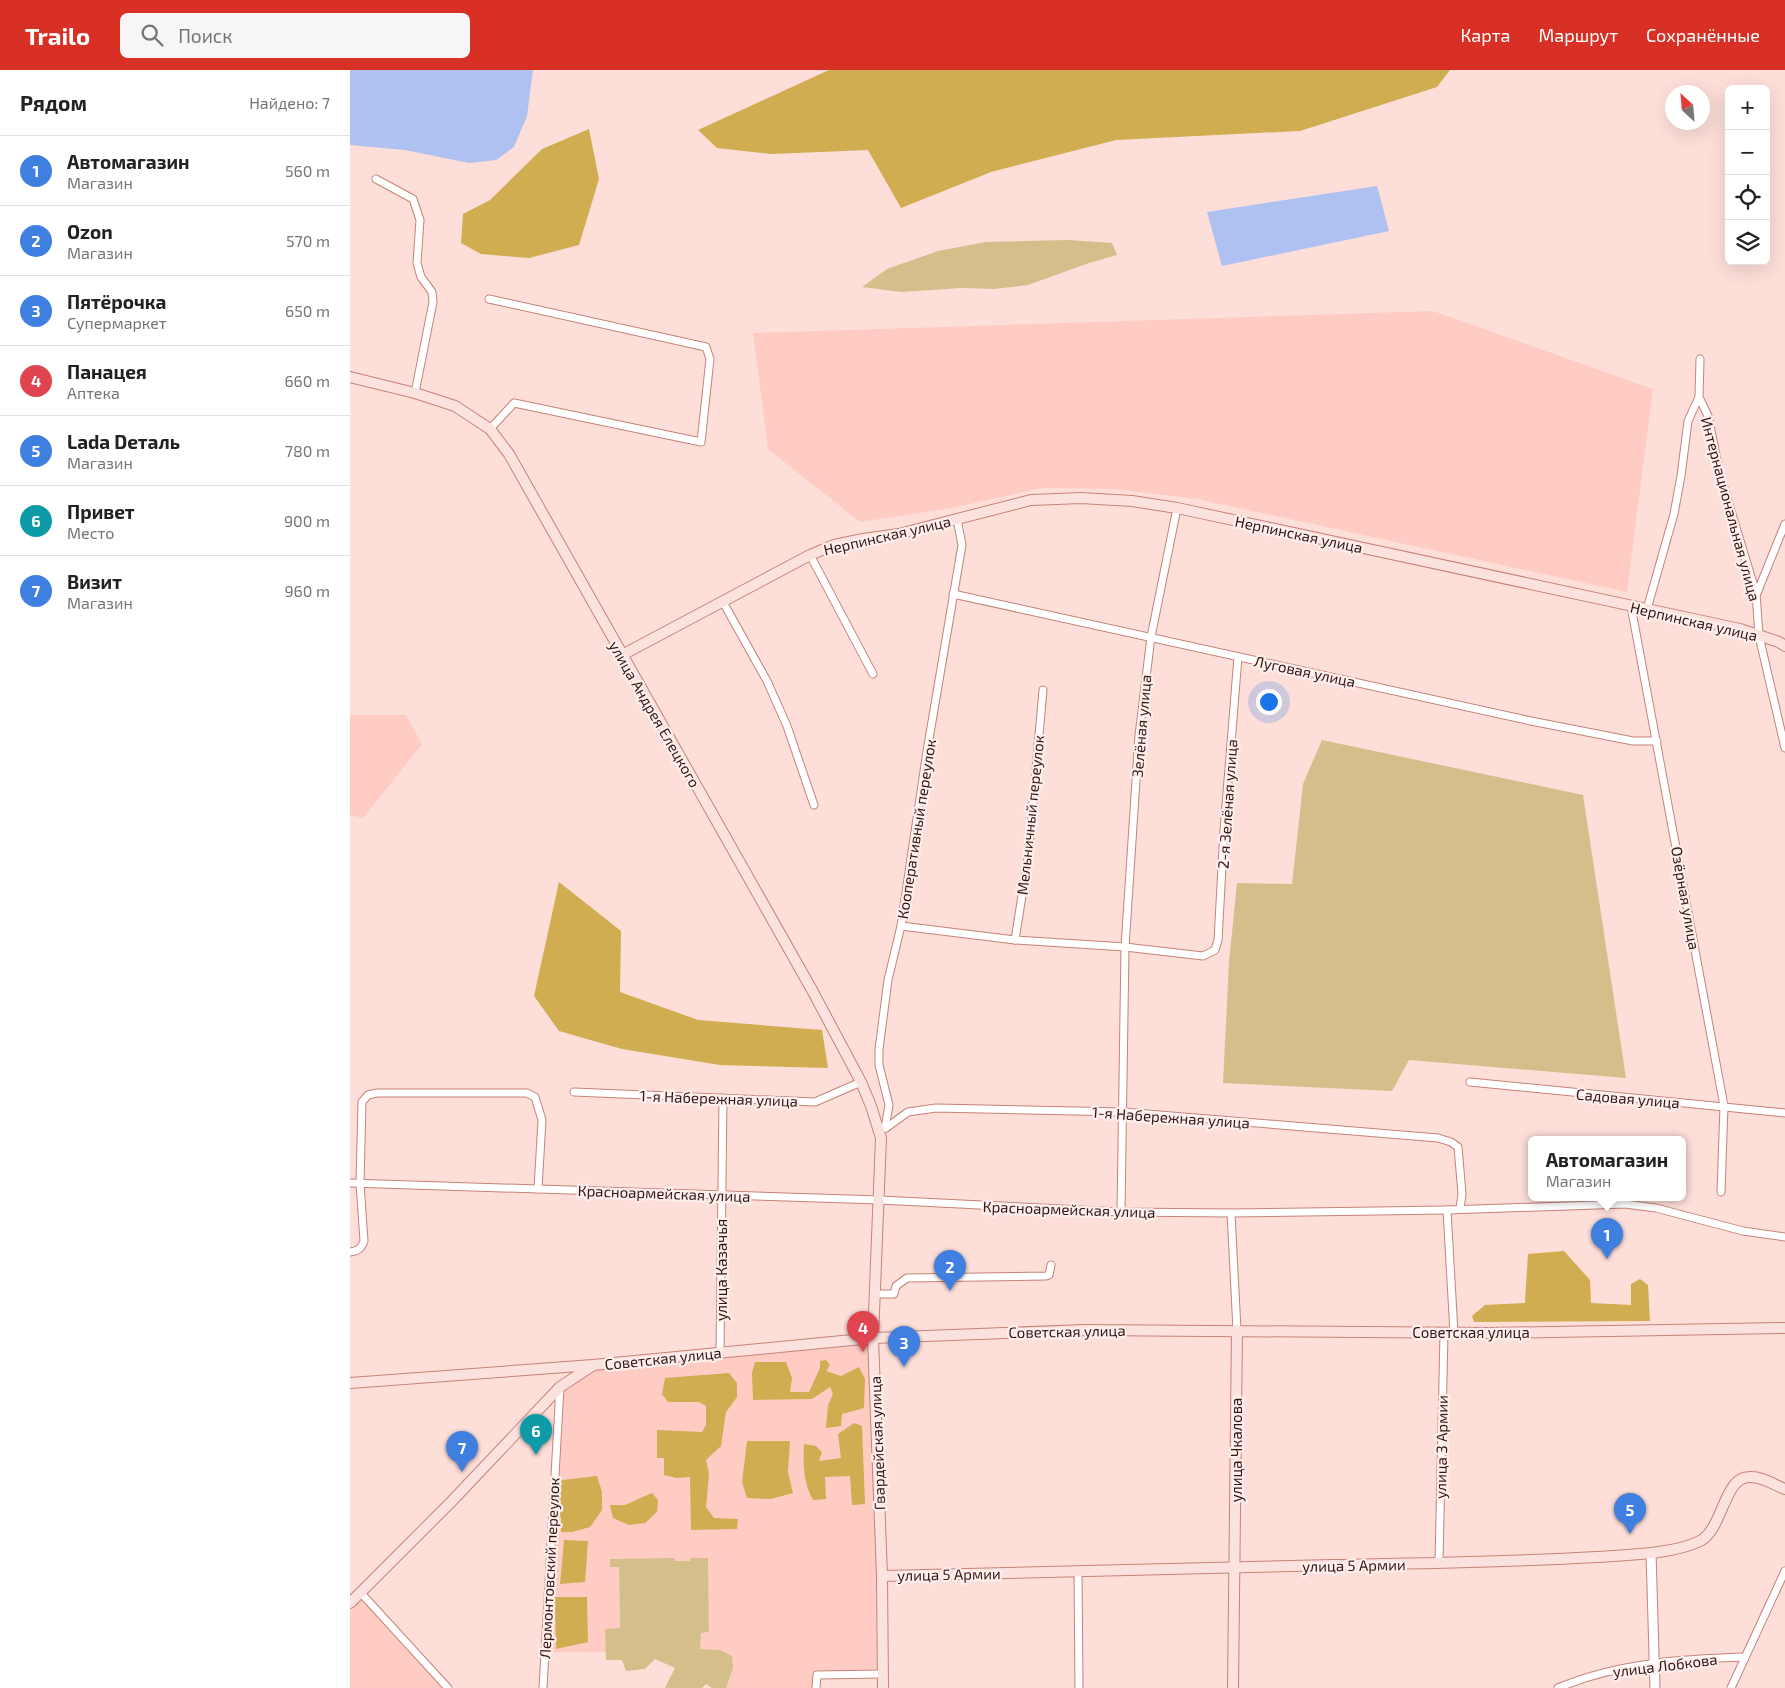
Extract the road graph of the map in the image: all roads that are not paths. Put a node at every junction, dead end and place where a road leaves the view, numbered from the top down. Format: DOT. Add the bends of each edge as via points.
graph roads {
  1 [pos="376,179"];
  2 [pos="488,299"];
  3 [pos="1700,359"];
  4 [pos="350,378"];
  5 [pos="415,393"];
  6 [pos="1700,397"];
  7 [pos="490,429"];
  8 [pos="1177,508"];
  9 [pos="957,519"];
  10 [pos="1785,524"];
  11 [pos="1782,539"];
  12 [pos="810,555"];
  13 [pos="1756,593"];
  14 [pos="954,594"];
  15 [pos="722,602"];
  16 [pos="1631,606"];
  17 [pos="1647,609"];
  18 [pos="1759,636"];
  19 [pos="1151,637"];
  20 [pos="1785,646"];
  21 [pos="622,655"];
  22 [pos="1238,657"];
  23 [pos="873,674"];
  24 [pos="1043,690"];
  25 [pos="1657,741"];
  26 [pos="1785,748"];
  27 [pos="814,805"];
  28 [pos="901,926"];
  29 [pos="1015,940"];
  30 [pos="1125,947"];
  31 [pos="861,1082"];
  32 [pos="1470,1082"];
  33 [pos="574,1092"];
  34 [pos="723,1098"];
  35 [pos="1724,1106"];
  36 [pos="1123,1112"];
  37 [pos="1785,1113"];
  38 [pos="886,1128"];
  39 [pos="881,1138"];
  40 [pos="350,1183"];
  41 [pos="360,1183"];
  42 [pos="538,1189"];
  43 [pos="1721,1192"];
  44 [pos="721,1195"];
  45 [pos="880,1200"];
  46 [pos="1460,1209"];
  47 [pos="1447,1210"];
  48 [pos="1121,1212"];
  49 [pos="1231,1213"];
  50 [pos="1785,1237"];
  51 [pos="350,1252"];
  52 [pos="1051,1265"];
  53 [pos="875,1294"];
  54 [pos="1785,1328"];
  55 [pos="1237,1330"];
  56 [pos="1449,1333"];
  57 [pos="873,1338"];
  58 [pos="720,1353"];
  59 [pos="593,1365"];
  60 [pos="350,1383"];
  61 [pos="560,1387"];
  62 [pos="1785,1489"];
  63 [pos="1651,1552"];
  64 [pos="1439,1562"];
  65 [pos="1235,1568"];
  66 [pos="1078,1571"];
  67 [pos="1785,1571"];
  68 [pos="882,1576"];
  69 [pos="361,1593"];
  70 [pos="350,1603"];
  71 [pos="1745,1657"];
  72 [pos="1654,1663"];
  73 [pos="883,1674"];
  74 [pos="448,1688"];
  75 [pos="543,1688"];
  76 [pos="816,1688"];
  77 [pos="883,1688"];
  78 [pos="1079,1688"];
  79 [pos="1233,1688"];
  80 [pos="1558,1688"];
  81 [pos="1655,1688"];
  82 [pos="1731,1688"];
  1 -- 5 [label="street" via="413,199 420,220 417,263 421,277 432,292 433,302"];
  2 -- 7 [label="street" via="706,347 710,359 701,442 514,403"];
  3 -- 6 [label="street, Интернациональная улица"];
  4 -- 5 [label="main road, улица Андрея Елецкого"];
  5 -- 7 [label="main road, улица Андрея Елецкого" via="455,406"];
  6 -- 13 [label="street, Интернациональная улица"];
  6 -- 17 [label="street" via="1688,421 1674,514"];
  7 -- 21 [label="main road, улица Андрея Елецкого" via="509,454"];
  8 -- 9 [label="main road, Нерпинская улица" via="1081,498 1032,500"];
  8 -- 16 [label="main road, Нерпинская улица"];
  8 -- 19 [label="street, Зелёная улица"];
  9 -- 12 [label="main road, Нерпинская улица" via="899,534 834,545"];
  9 -- 14 [label="street, Кооперативный переулок" via="962,545"];
  10 -- 11 [label="street"];
  11 -- 13 [label="street"];
  12 -- 15 [label="main road, Нерпинская улица"];
  12 -- 23 [label="street, Нерпинская улица"];
  13 -- 18 [label="street, Интернациональная улица"];
  14 -- 19 [label="street, Луговая улица"];
  14 -- 28 [label="street, Кооперативный переулок"];
  15 -- 21 [label="main road, Нерпинская улица"];
  15 -- 27 [label="street" via="767,681 787,726"];
  16 -- 17 [label="main road, Нерпинская улица"];
  16 -- 25 [label="street, Озёрная улица"];
  17 -- 18 [label="main road, Нерпинская улица"];
  18 -- 20 [label="main road, Нерпинская улица"];
  18 -- 26 [label="street, Интернациональная улица"];
  19 -- 22 [label="street, Луговая улица"];
  19 -- 30 [label="street, Зелёная улица" via="1139,735"];
  21 -- 31 [label="main road, улица Андрея Елецкого"];
  22 -- 25 [label="street, Луговая улица" via="1577,730 1633,741"];
  22 -- 30 [label="street, 2-я Зелёная улица" via="1215,950 1203,956"];
  24 -- 29 [label="street, Мельничный переулок" via="1028,858"];
  25 -- 35 [label="street, Озёрная улица"];
  28 -- 29 [label="street"];
  28 -- 38 [label="street, Кооперативный переулок" via="888,980 879,1049 879,1065 889,1105"];
  29 -- 30 [label="street"];
  30 -- 36 [label="street, Зелёная улица"];
  31 -- 34 [label="street, 1-я Набережная улица" via="815,1102"];
  31 -- 39 [label="main road, улица Андрея Елецкого"];
  32 -- 35 [label="street, Садовая улица"];
  33 -- 34 [label="street, 1-я Набережная улица"];
  34 -- 44 [label="street, улица Казачья"];
  35 -- 37 [label="street, Садовая улица"];
  35 -- 43 [label="street, Озёрная улица"];
  36 -- 38 [label="street, 1-я Набережная улица" via="936,1108 908,1112"];
  36 -- 46 [label="street, 1-я Набережная улица" via="1438,1138 1458,1148"];
  36 -- 48 [label="street, Зелёная улица"];
  38 -- 39 [label="street, Кооперативный переулок"];
  39 -- 45 [label="main road, Гвардейская улица"];
  40 -- 41 [label="street, Красноармейская улица"];
  41 -- 42 [label="street, Красноармейская улица"];
  41 -- 42 [label="street" via="362,1102 368,1095 527,1093 535,1098 542,1120"];
  41 -- 51 [label="street" via="364,1241 357,1251"];
  42 -- 44 [label="street, Красноармейская улица"];
  44 -- 45 [label="street, Красноармейская улица"];
  44 -- 58 [label="street, улица Казачья"];
  45 -- 48 [label="street, Красноармейская улица"];
  45 -- 53 [label="main road, Гвардейская улица"];
  46 -- 47 [label="street, Красноармейская улица"];
  46 -- 50 [label="street, Красноармейская улица" via="1625,1204 1656,1208 1743,1231"];
  47 -- 49 [label="street, Красноармейская улица"];
  47 -- 56 [label="street, улица 3 Армии"];
  48 -- 49 [label="street, Красноармейская улица"];
  49 -- 55 [label="street, улица Чкалова"];
  52 -- 53 [label="street" via="1046,1276 907,1278 896,1286 894,1294"];
  53 -- 57 [label="main road, Гвардейская улица"];
  54 -- 56 [label="main road, Советская улица"];
  55 -- 56 [label="main road, Советская улица"];
  55 -- 57 [label="main road, Советская улица" via="1086,1330"];
  55 -- 65 [label="main road, улица Чкалова"];
  56 -- 64 [label="street, улица 3 Армии"];
  57 -- 58 [label="main road, Советская улица"];
  57 -- 68 [label="main road, Гвардейская улица"];
  58 -- 59 [label="main road, Советская улица"];
  59 -- 60 [label="main road, Советская улица"];
  59 -- 61 [label="main road"];
  61 -- 69 [label="main road"];
  61 -- 75 [label="street, Лермонтовский переулок"];
  62 -- 63 [label="main road, улица 5 Армии" via="1750,1476 1740,1478 1709,1535 1683,1547"];
  63 -- 64 [label="main road, улица 5 Армии"];
  63 -- 72 [label="street"];
  64 -- 65 [label="main road, улица 5 Армии"];
  65 -- 66 [label="main road, улица 5 Армии"];
  65 -- 79 [label="main road, улица Чкалова"];
  66 -- 68 [label="main road, улица 5 Армии"];
  66 -- 78 [label="street"];
  67 -- 71 [label="street"];
  68 -- 73 [label="main road, Гвардейская улица"];
  69 -- 70 [label="main road"];
  69 -- 74 [label="street"];
  71 -- 72 [label="street, улица Лобкова"];
  71 -- 82 [label="street"];
  72 -- 80 [label="street, улица Лобкова" via="1616,1669"];
  72 -- 81 [label="street"];
  73 -- 76 [label="street" via="817,1675"];
  73 -- 77 [label="main road, Гвардейская улица"];
}
